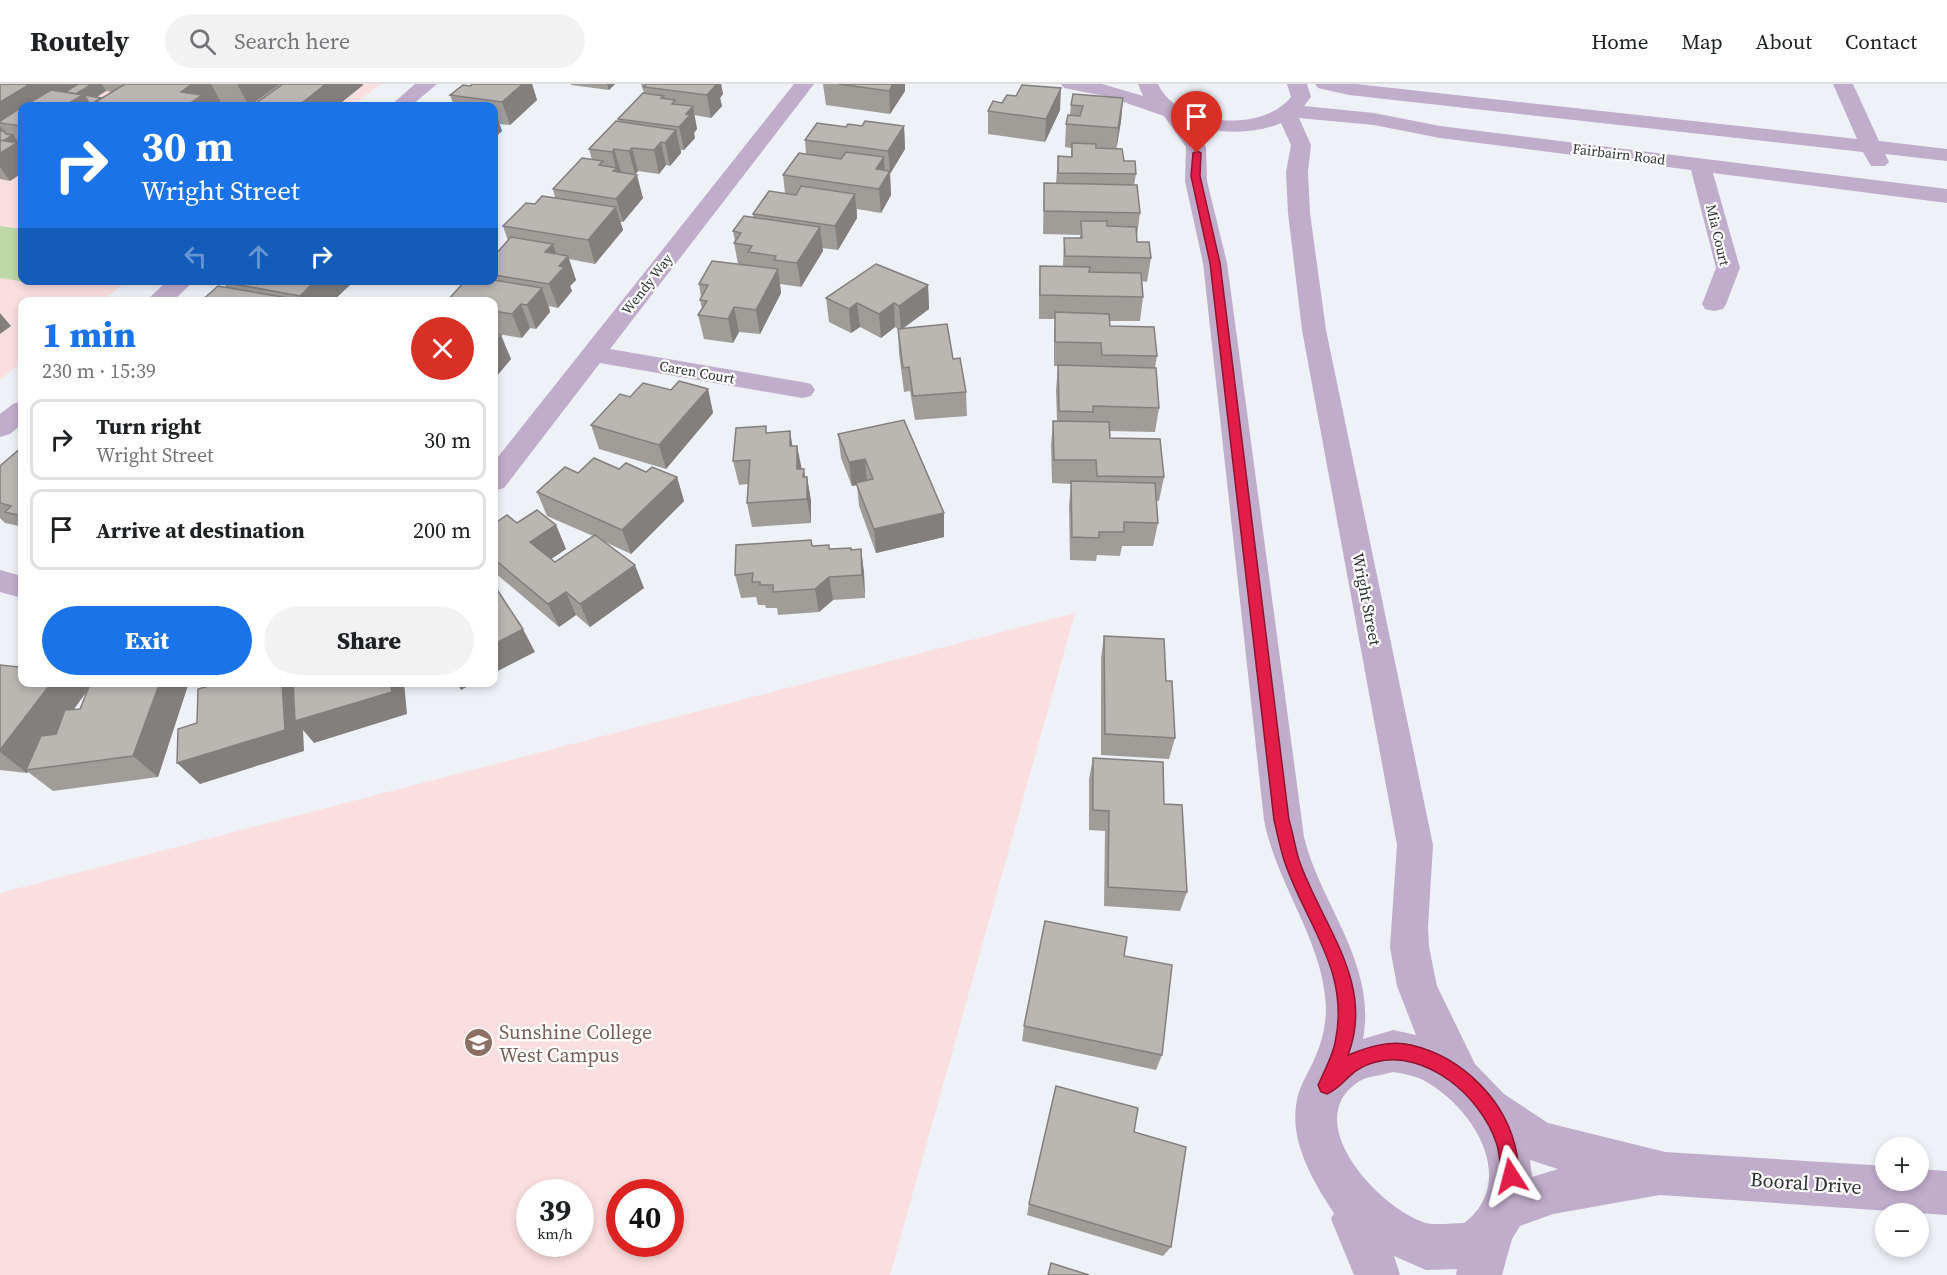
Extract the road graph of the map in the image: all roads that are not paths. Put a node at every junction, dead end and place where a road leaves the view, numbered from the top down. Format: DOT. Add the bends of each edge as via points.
graph roads {
  1 [pos="427,84"];
  2 [pos="1071,84"];
  3 [pos="1148,84"];
  4 [pos="1297,84"];
  5 [pos="1325,84"];
  6 [pos="1843,84"];
  7 [pos="802,85"];
  8 [pos="405,102"];
  9 [pos="1168,110"];
  10 [pos="1289,113"];
  11 [pos="1870,146"];
  12 [pos="1947,155"];
  13 [pos="1700,164"];
  14 [pos="1891,189"];
  15 [pos="1947,196"];
  16 [pos="177,285"];
  17 [pos="163,297"];
  18 [pos="1714,304"];
  19 [pos="592,354"];
  20 [pos="802,390"];
  21 [pos="18,413"];
  22 [pos="0,428"];
  23 [pos="498,476"];
  24 [pos="0,581"];
  25 [pos="18,586"];
  26 [pos="1459,1077"];
  27 [pos="1327,1085"];
  28 [pos="1490,1109"];
  29 [pos="1665,1174"];
  30 [pos="1947,1193"];
  31 [pos="1341,1200"];
  32 [pos="1499,1218"];
  33 [pos="1377,1275"];
  34 [pos="1479,1275"];
  1 -- 8 [label="street"];
  2 -- 9 [label="street" via="1113,92"];
  3 -- 9 [label="street" via="1152,97"];
  4 -- 10 [label="street" via="1301,98"];
  5 -- 11 [label="street"];
  6 -- 11 [label="street"];
  7 -- 19 [label="street, Wendy Way"];
  9 -- 10 [label="street" via="1199,122 1232,126 1263,123"];
  9 -- 27 [label="street" via="1189,133 1197,149 1195,176 1215,263 1282,820 1292,861 1335,953 1346,993 1343,1044"];
  10 -- 13 [label="street, Fairbairn Road"];
  10 -- 26 [label="street, Wright Street" via="1300,145 1299,213 1314,330 1415,845 1410,958 1429,1018"];
  11 -- 12 [label="street"];
  11 -- 14 [label="street"];
  13 -- 14 [label="street, Fairbairn Road"];
  13 -- 18 [label="street, Mia Court" via="1728,268"];
  14 -- 15 [label="street, Fairbairn Road"];
  16 -- 17 [label="street"];
  19 -- 20 [label="street, Caren Court"];
  19 -- 23 [label="street, Wendy Way"];
  21 -- 22 [label="street"];
  24 -- 25 [label="street"];
  26 -- 27 [label="street" via="1426,1059 1393,1051 1361,1056 1348,1063"];
  26 -- 28 [label="street"];
  27 -- 31 [label="street" via="1317,1110 1316,1139 1325,1170"];
  28 -- 29 [label="street, Booral Drive" via="1542,1143"];
  28 -- 32 [label="street" via="1505,1141 1511,1176"];
  29 -- 30 [label="street, Booral Drive"];
  29 -- 32 [label="street, Booral Drive" via="1553,1192"];
  31 -- 32 [label="street" via="1384,1238 1420,1251 1453,1251 1475,1242"];
  31 -- 33 [label="street" via="1365,1239"];
  32 -- 34 [label="street"];
}
